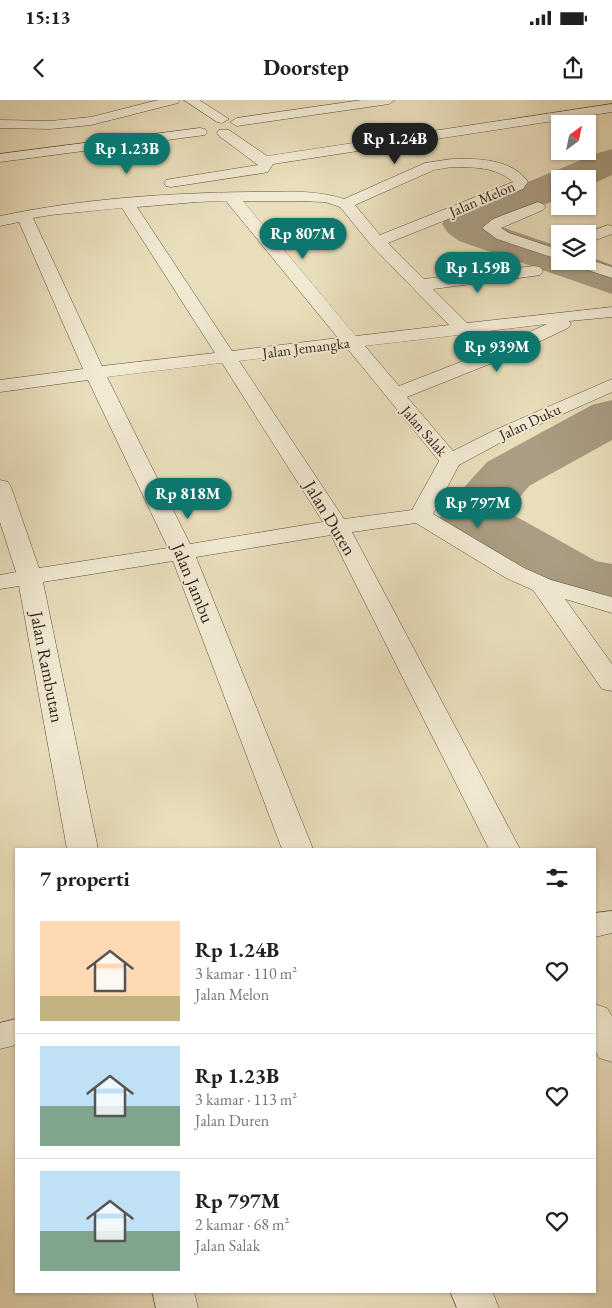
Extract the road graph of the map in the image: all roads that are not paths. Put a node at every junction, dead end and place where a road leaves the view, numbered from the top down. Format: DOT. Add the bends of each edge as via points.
graph roads {
  1 [pos="173,100"];
  2 [pos="190,100"];
  3 [pos="389,100"];
  4 [pos="612,108"];
  5 [pos="0,124"];
  6 [pos="223,126"];
  7 [pos="0,158"];
  8 [pos="264,161"];
  9 [pos="231,197"];
  10 [pos="127,204"];
  11 [pos="345,204"];
  12 [pos="538,207"];
  13 [pos="0,209"];
  14 [pos="24,215"];
  15 [pos="0,221"];
  16 [pos="608,230"];
  17 [pos="596,235"];
  18 [pos="377,242"];
  19 [pos="551,250"];
  20 [pos="596,267"];
  21 [pos="534,271"];
  22 [pos="612,273"];
  23 [pos="419,285"];
  24 [pos="612,312"];
  25 [pos="584,314"];
  26 [pos="462,328"];
  27 [pos="350,342"];
  28 [pos="500,353"];
  29 [pos="228,357"];
  30 [pos="95,373"];
  31 [pos="612,385"];
  32 [pos="0,386"];
  33 [pos="394,395"];
  34 [pos="450,462"];
  35 [pos="0,488"];
  36 [pos="420,516"];
  37 [pos="338,527"];
  38 [pos="182,552"];
  39 [pos="30,578"];
  40 [pos="0,582"];
  41 [pos="542,585"];
  42 [pos="612,605"];
  43 [pos="612,683"];
  44 [pos="83,848"];
  45 [pos="298,848"];
  46 [pos="504,848"];
  47 [pos="612,922"];
  48 [pos="596,925"];
  49 [pos="596,1019"];
  50 [pos="15,1032"];
  51 [pos="0,1036"];
  52 [pos="612,1048"];
  53 [pos="173,1293"];
  54 [pos="472,1293"];
  55 [pos="177,1308"];
  56 [pos="478,1308"];
  1 -- 5 [label="street" via="91,121 50,125"];
  2 -- 6 [label="street"];
  3 -- 6 [label="street" via="237,122 243,127 240,130"];
  4 -- 8 [label="street"];
  6 -- 7 [label="street" via="200,132"];
  6 -- 8 [label="street"];
  8 -- 13 [label="street" via="263,169"];
  9 -- 10 [label="street"];
  9 -- 11 [label="street" via="313,196"];
  9 -- 27 [label="street, Jalan Salak"];
  10 -- 14 [label="street"];
  10 -- 29 [label="street, Jalan Duren"];
  11 -- 18 [label="street"];
  11 -- 18 [label="street, Jalan Melon" via="442,163 472,162 493,166 521,182 518,186"];
  12 -- 19 [label="street" via="490,228 503,236"];
  14 -- 15 [label="street"];
  14 -- 30 [label="street, Jalan Jambu"];
  16 -- 17 [label="street"];
  18 -- 23 [label="street"];
  20 -- 22 [label="street"];
  21 -- 23 [label="street"];
  23 -- 26 [label="street"];
  24 -- 25 [label="street, Jalan Jemangka"];
  25 -- 26 [label="street, Jalan Jemangka"];
  25 -- 28 [label="street"];
  26 -- 27 [label="street, Jalan Jemangka"];
  26 -- 28 [label="street"];
  27 -- 29 [label="street, Jalan Jemangka"];
  27 -- 33 [label="street, Jalan Salak"];
  28 -- 33 [label="street"];
  29 -- 30 [label="street, Jalan Jemangka"];
  29 -- 37 [label="street, Jalan Duren"];
  30 -- 32 [label="street, Jalan Jemangka"];
  30 -- 38 [label="street, Jalan Jambu"];
  31 -- 34 [label="street, Jalan Duku" via="502,434"];
  33 -- 34 [label="street, Jalan Salak"];
  34 -- 36 [label="street, Jalan Salak"];
  35 -- 39 [label="street, Jalan Rambutan"];
  36 -- 37 [label="street"];
  36 -- 41 [label="street" via="515,573"];
  37 -- 38 [label="street"];
  37 -- 46 [label="street, Jalan Duren"];
  38 -- 39 [label="street"];
  38 -- 45 [label="street, Jalan Jambu"];
  39 -- 40 [label="street"];
  39 -- 44 [label="street, Jalan Rambutan"];
  41 -- 42 [label="street"];
  41 -- 43 [label="street"];
  47 -- 48 [label="street"];
  49 -- 52 [label="street"];
  50 -- 51 [label="street"];
  53 -- 55 [label="street"];
  54 -- 56 [label="street"];
}
